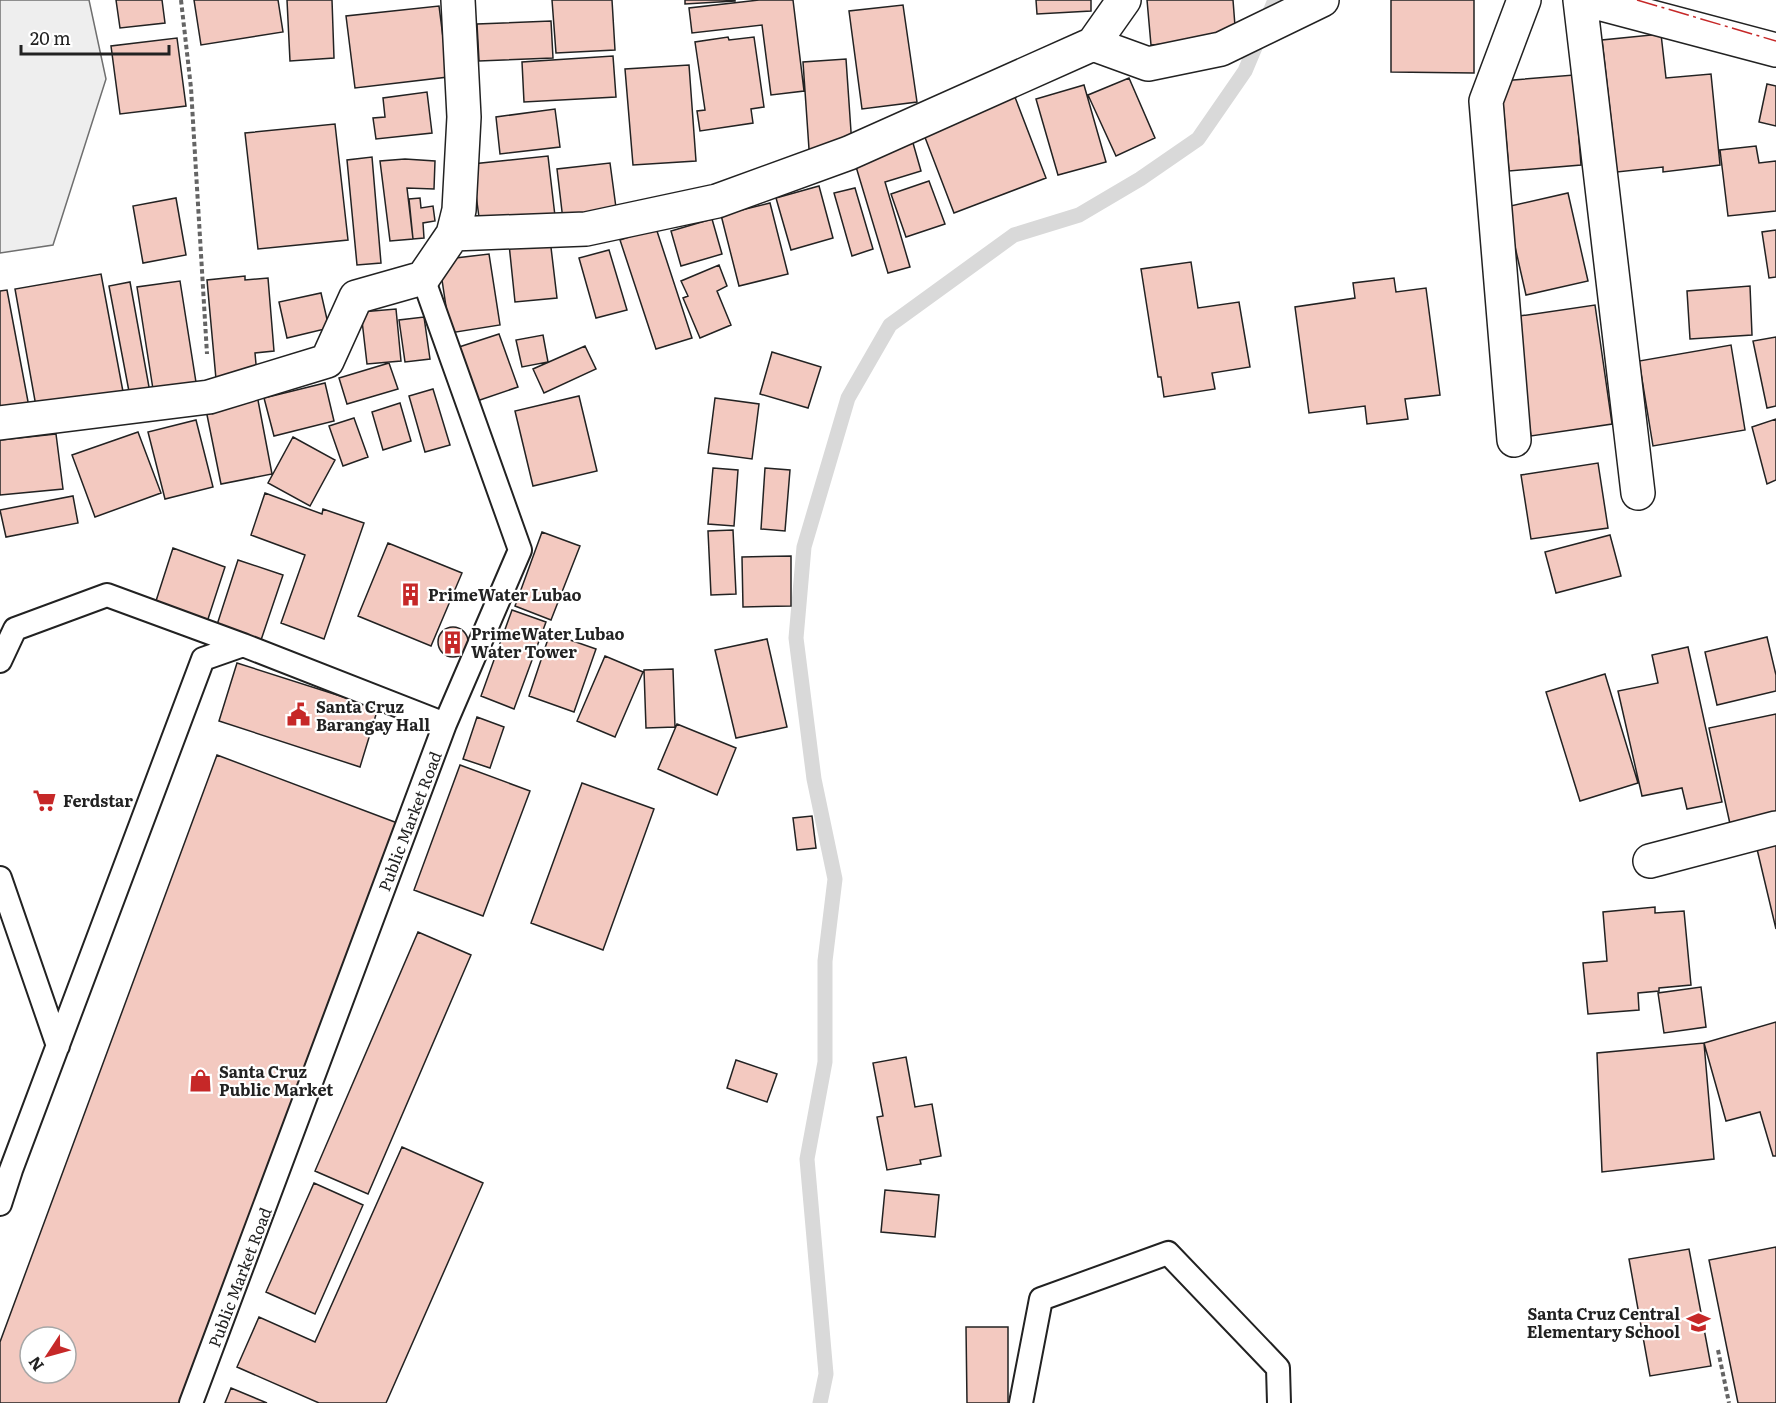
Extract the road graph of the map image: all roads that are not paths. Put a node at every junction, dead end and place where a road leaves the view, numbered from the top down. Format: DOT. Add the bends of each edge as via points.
graph roads {
  1 [pos="458,0"];
  2 [pos="1124,0"];
  3 [pos="1322,0"];
  4 [pos="1524,0"];
  5 [pos="1580,0"];
  6 [pos="1587,0"];
  7 [pos="1093,44"];
  8 [pos="1776,50"];
  9 [pos="453,234"];
  10 [pos="423,278"];
  11 [pos="0,423"];
  12 [pos="1514,440"];
  13 [pos="1638,493"];
  14 [pos="243,645"];
  15 [pos="0,661"];
  16 [pos="445,724"];
  17 [pos="1776,828"];
  18 [pos="1650,861"];
  19 [pos="0,878"];
  20 [pos="58,1046"];
  21 [pos="0,1204"];
  22 [pos="191,1403"];
  23 [pos="1021,1403"];
  24 [pos="1279,1403"];
  1 -- 9 [label="street" via="464,117 459,210"];
  2 -- 7 [label="street"];
  3 -- 7 [label="street" via="1221,49 1148,64"];
  4 -- 12 [label="street" via="1486,101"];
  5 -- 13 [label="street"];
  6 -- 8 [label="street"];
  7 -- 9 [label="street" via="849,153 717,201 586,229"];
  9 -- 10 [label="street"];
  10 -- 11 [label="street" via="356,297 327,361 210,397"];
  10 -- 16 [label="lane, Public Market Road" via="520,550"];
  14 -- 15 [label="lane" via="107,595 15,629"];
  14 -- 16 [label="lane"];
  14 -- 20 [label="lane" via="203,659"];
  16 -- 22 [label="lane, Public Market Road"];
  17 -- 18 [label="street"];
  19 -- 20 [label="lane"];
  20 -- 21 [label="lane"];
  23 -- 24 [label="lane" via="1041,1299 1168,1253 1278,1368"];
}
